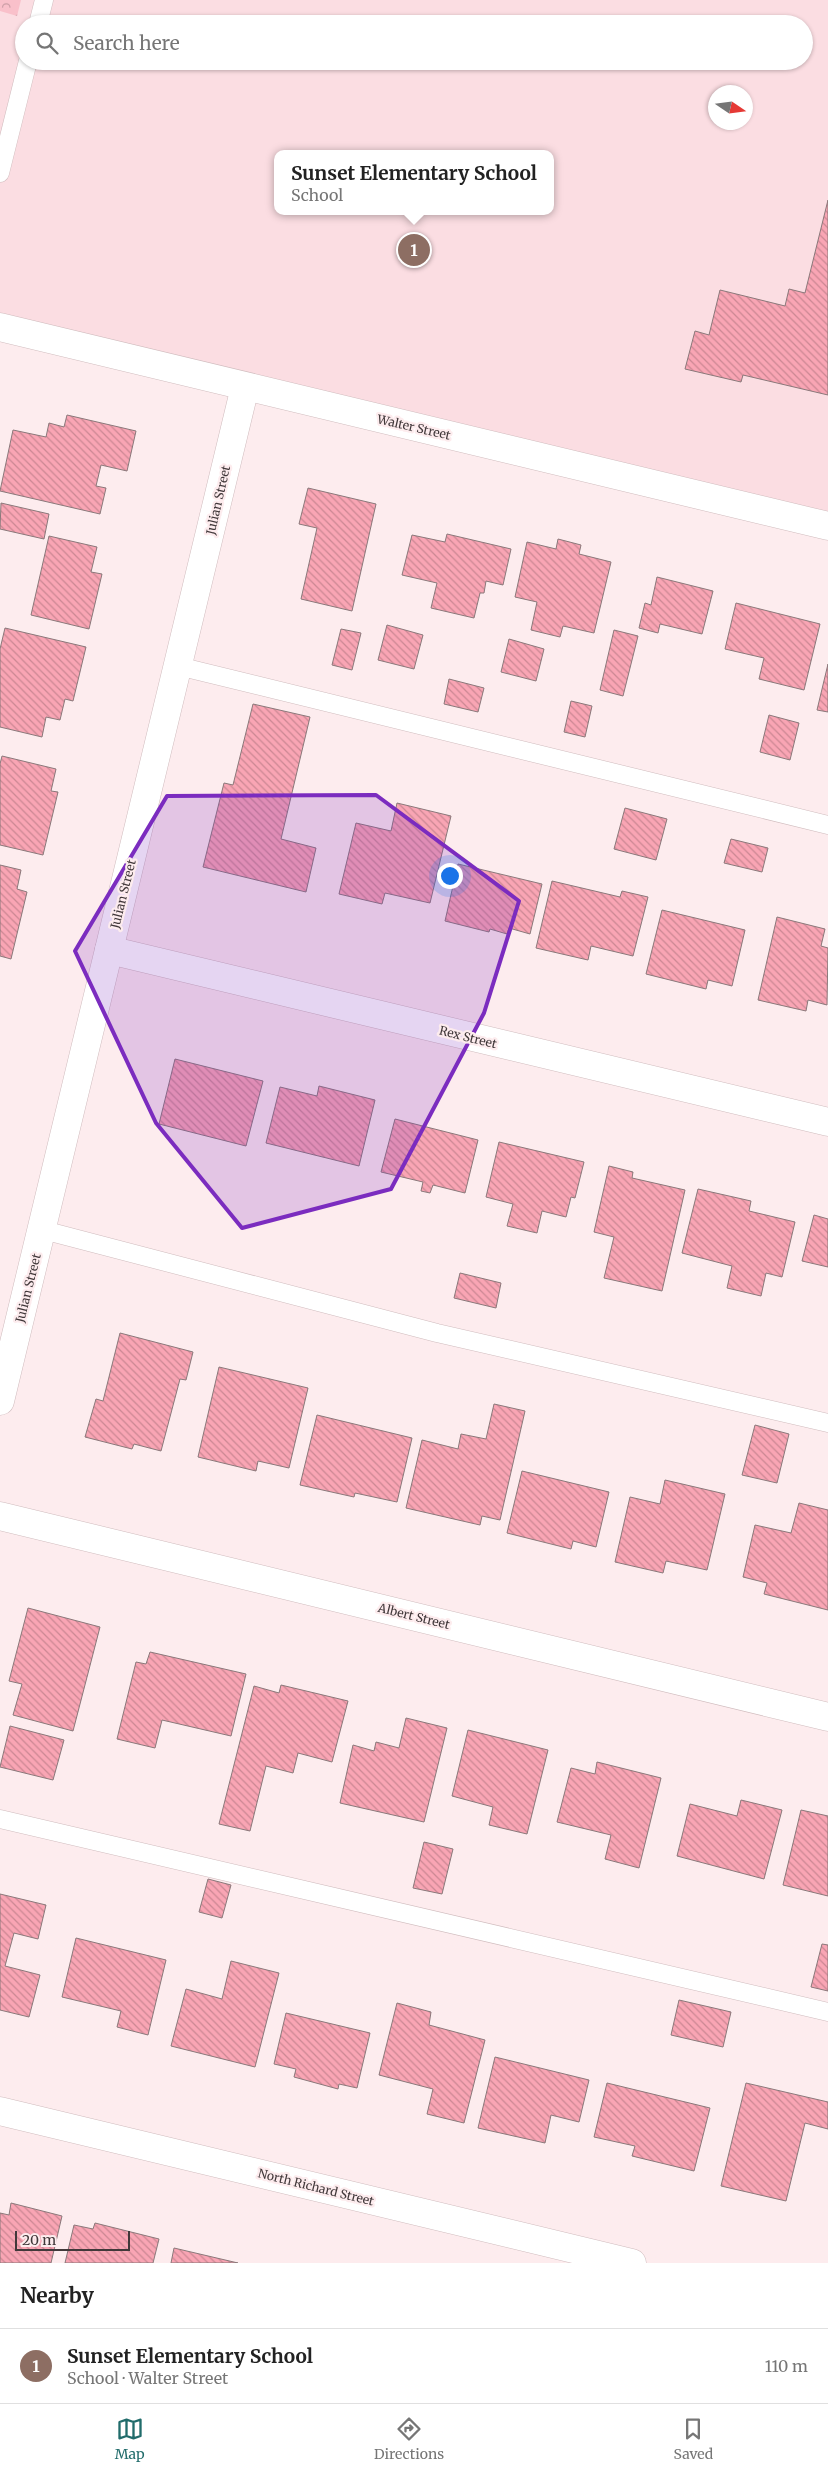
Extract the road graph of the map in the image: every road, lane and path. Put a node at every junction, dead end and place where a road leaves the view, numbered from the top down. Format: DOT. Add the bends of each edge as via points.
graph roads {
  1 [pos="44,0"];
  2 [pos="40,15"];
  3 [pos="26,70"];
  4 [pos="0,172"];
  5 [pos="0,327"];
  6 [pos="245,387"];
  7 [pos="828,526"];
  8 [pos="178,666"];
  9 [pos="828,825"];
  10 [pos="109,950"];
  11 [pos="828,1122"];
  12 [pos="43,1230"];
  13 [pos="0,1401"];
  14 [pos="828,1423"];
  15 [pos="0,1516"];
  16 [pos="828,1717"];
  17 [pos="0,1819"];
  18 [pos="828,2012"];
  19 [pos="0,2111"];
  20 [pos="632,2263"];
  1 -- 2 [label="lane"];
  3 -- 4 [label="lane"];
  5 -- 6 [label="street, Walter Street"];
  6 -- 7 [label="street, Walter Street"];
  6 -- 8 [label="street, Julian Street"];
  8 -- 9 [label="lane"];
  8 -- 10 [label="street, Julian Street"];
  10 -- 11 [label="street, Rex Street"];
  10 -- 12 [label="street, Julian Street"];
  12 -- 13 [label="street, Julian Street"];
  12 -- 14 [label="lane" via="437,1333"];
  15 -- 16 [label="street, Albert Street"];
  17 -- 18 [label="lane"];
  19 -- 20 [label="street, North Richard Street"];
}
